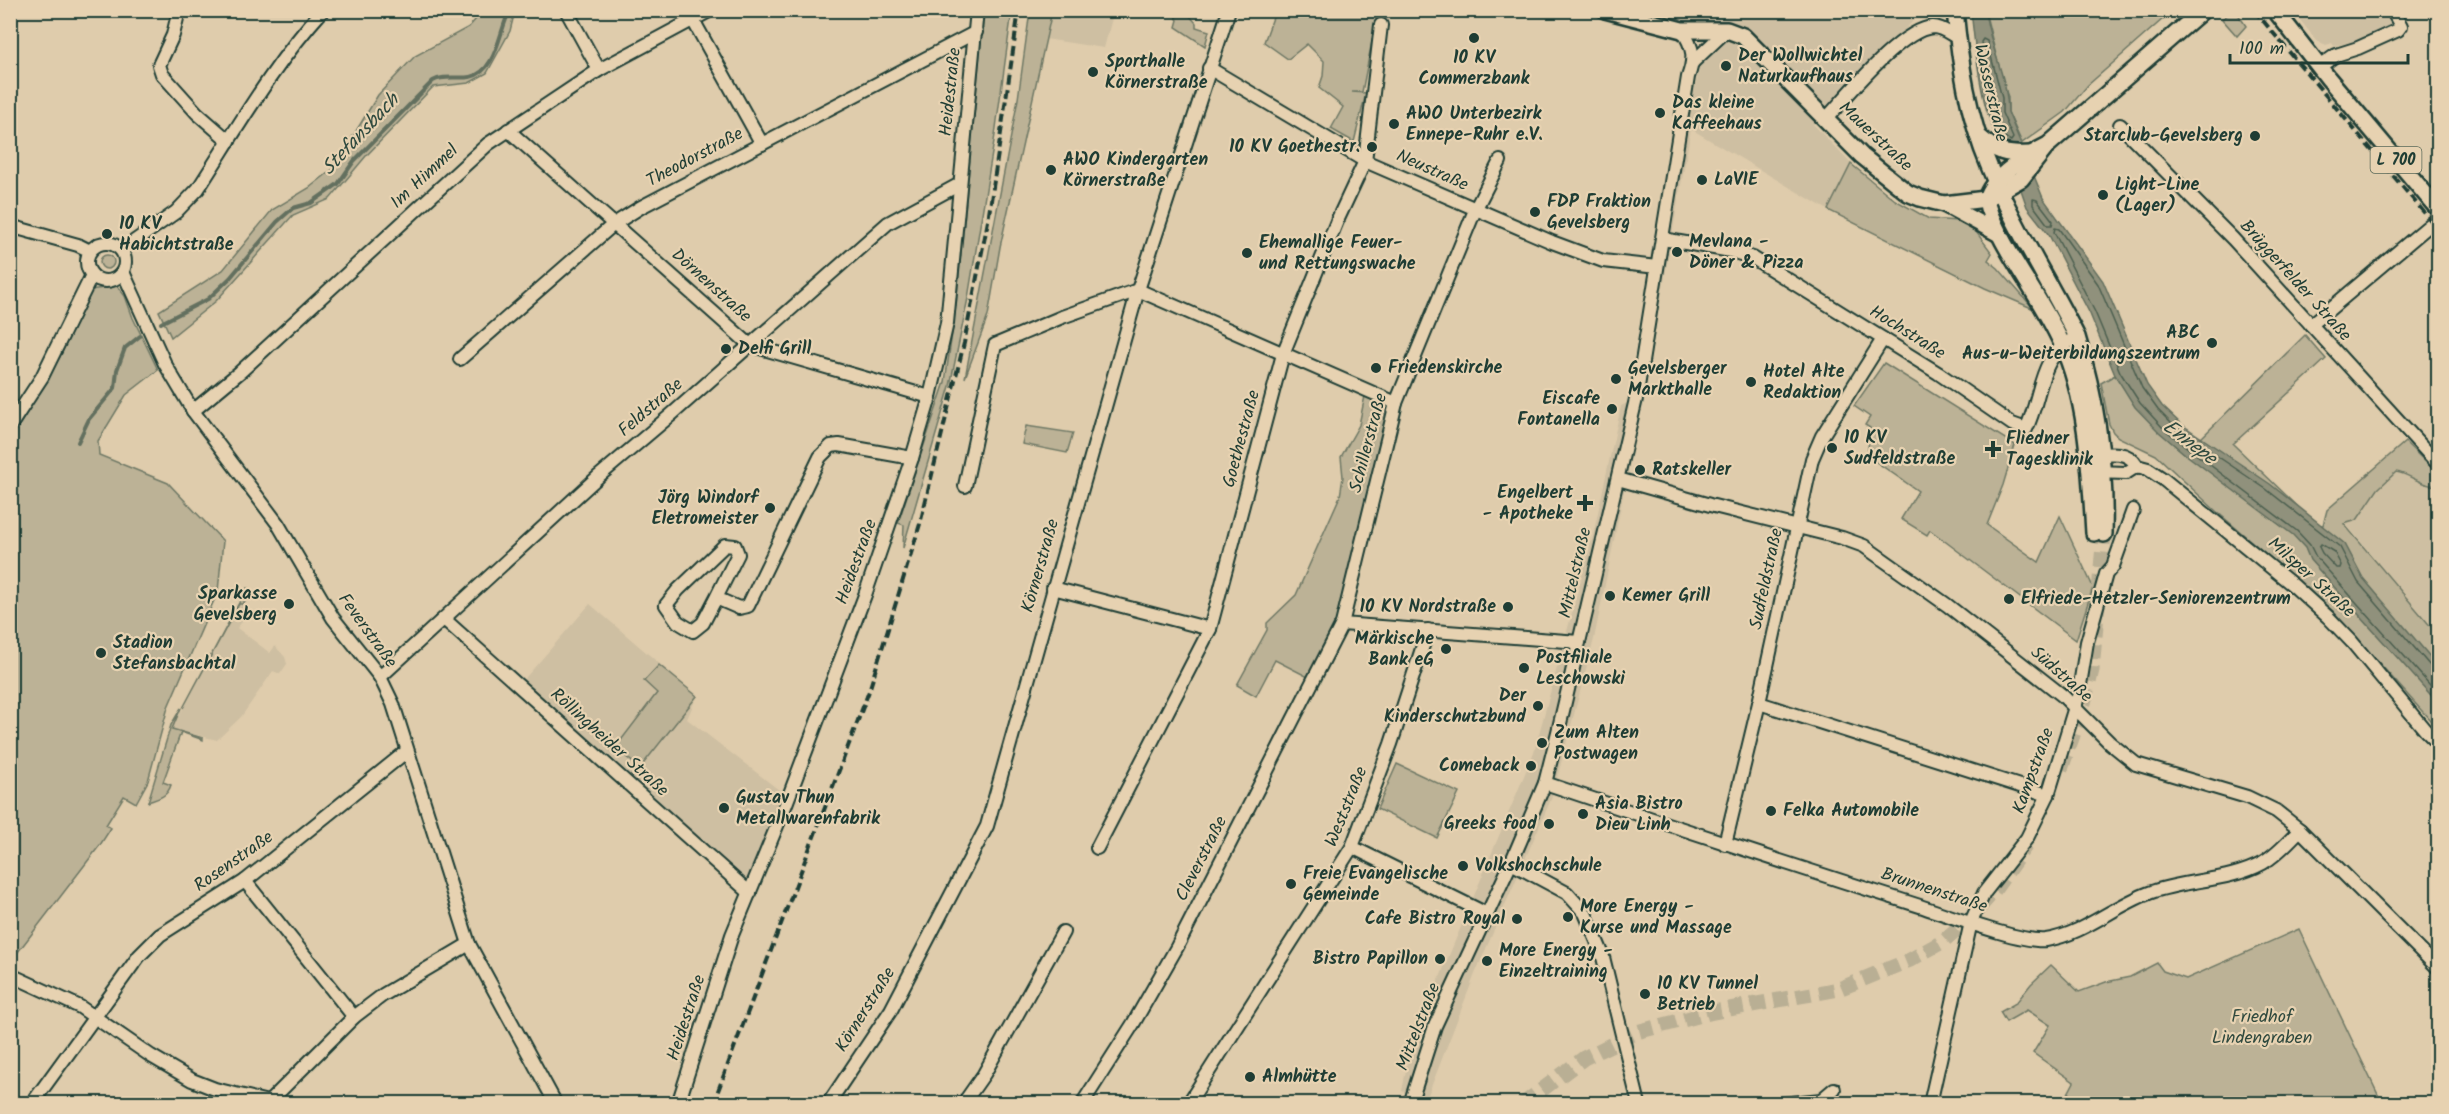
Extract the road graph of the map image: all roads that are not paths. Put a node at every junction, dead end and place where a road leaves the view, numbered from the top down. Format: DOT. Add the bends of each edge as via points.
graph roads {
  1 [pos="179,10"];
  2 [pos="323,10"];
  3 [pos="566,10"];
  4 [pos="711,10"];
  5 [pos="977,10"];
  6 [pos="1229,10"];
  7 [pos="1605,10"];
  8 [pos="1955,10"];
  9 [pos="2275,10"];
  10 [pos="2392,10"];
  11 [pos="2202,11"];
  12 [pos="693,20"];
  13 [pos="1381,25"];
  14 [pos="1682,30"];
  15 [pos="1728,30"];
  16 [pos="976,32"];
  17 [pos="1958,38"];
  18 [pos="1693,62"];
  19 [pos="2319,67"];
  20 [pos="1209,68"];
  21 [pos="599,70"];
  22 [pos="1826,119"];
  23 [pos="2120,125"];
  24 [pos="508,130"];
  25 [pos="1978,136"];
  26 [pos="229,141"];
  27 [pos="762,144"];
  28 [pos="2033,158"];
  29 [pos="1365,161"];
  30 [pos="1500,161"];
  31 [pos="2005,182"];
  32 [pos="960,184"];
  33 [pos="1986,199"];
  34 [pos="1969,202"];
  35 [pos="1944,204"];
  36 [pos="2439,209"];
  37 [pos="1475,210"];
  38 [pos="2439,218"];
  39 [pos="614,224"];
  40 [pos="10,226"];
  41 [pos="2000,235"];
  42 [pos="1663,239"];
  43 [pos="122,250"];
  44 [pos="90,251"];
  45 [pos="1657,267"];
  46 [pos="123,272"];
  47 [pos="92,275"];
  48 [pos="1138,290"];
  49 [pos="2311,325"];
  50 [pos="2077,337"];
  51 [pos="1883,339"];
  52 [pos="2062,344"];
  53 [pos="750,345"];
  54 [pos="1283,354"];
  55 [pos="460,359"];
  56 [pos="930,398"];
  57 [pos="1396,403"];
  58 [pos="193,411"];
  59 [pos="10,426"];
  60 [pos="2095,455"];
  61 [pos="912,458"];
  62 [pos="2439,464"];
  63 [pos="2137,466"];
  64 [pos="2098,472"];
  65 [pos="1618,479"];
  66 [pos="964,486"];
  67 [pos="2133,510"];
  68 [pos="1797,526"];
  69 [pos="2099,533"];
  70 [pos="1053,588"];
  71 [pos="716,598"];
  72 [pos="444,619"];
  73 [pos="1342,624"];
  74 [pos="1210,629"];
  75 [pos="1428,630"];
  76 [pos="1579,642"];
  77 [pos="380,677"];
  78 [pos="1759,704"];
  79 [pos="2074,709"];
  80 [pos="2439,743"];
  81 [pos="407,751"];
  82 [pos="1545,783"];
  83 [pos="2048,795"];
  84 [pos="2300,830"];
  85 [pos="1725,844"];
  86 [pos="1352,847"];
  87 [pos="1097,848"];
  88 [pos="1511,863"];
  89 [pos="245,880"];
  90 [pos="750,892"];
  91 [pos="1487,914"];
  92 [pos="1971,922"];
  93 [pos="1064,932"];
  94 [pos="469,944"];
  95 [pos="2439,968"];
  96 [pos="11,977"];
  97 [pos="96,1017"];
  98 [pos="354,1017"];
  99 [pos="1834,1089"];
  100 [pos="273,1102"];
  101 [pos="35,1104"];
  102 [pos="556,1104"];
  103 [pos="678,1104"];
  104 [pos="828,1104"];
  105 [pos="963,1104"];
  106 [pos="1082,1104"];
  107 [pos="1188,1104"];
  108 [pos="1410,1104"];
  109 [pos="1639,1104"];
  110 [pos="1782,1104"];
  111 [pos="1930,1104"];
  1 -- 26 [label="street" via="159,65 162,74"];
  2 -- 26 [label="street" via="296,40"];
  3 -- 21 [label="street"];
  4 -- 12 [label="street, Im Himmel"];
  5 -- 16 [label="street, Heidestraße"];
  6 -- 20 [label="street, Körnerstraße"];
  7 -- 14 [label="main road"];
  8 -- 17 [label="main road, Wasserstraße"];
  9 -- 19 [label="main road, L 700"];
  10 -- 19 [label="street" via="2400,22 2398,30 2336,55"];
  11 -- 28 [label="main road"];
  12 -- 21 [label="street, Im Himmel"];
  12 -- 27 [label="street"];
  13 -- 29 [label="street, Goethestraße"];
  14 -- 15 [label="main road"];
  14 -- 18 [label="street" via="1692,46"];
  15 -- 18 [label="street"];
  15 -- 22 [label="main road, Mauerstraße" via="1750,41"];
  16 -- 27 [label="street, Theodorstraße"];
  16 -- 32 [label="street, Heidestraße"];
  17 -- 22 [label="street" via="1937,27 1916,32 1889,53"];
  17 -- 25 [label="main road, Wasserstraße"];
  18 -- 42 [label="street, Mittelstraße"];
  19 -- 36 [label="main road, L 700"];
  20 -- 29 [label="street, Neustraße"];
  20 -- 48 [label="street, Körnerstraße"];
  21 -- 24 [label="street, Im Himmel"];
  22 -- 35 [label="main road, Mauerstraße" via="1862,156 1908,193"];
  23 -- 49 [label="street, Brüggerfelder Straße"];
  24 -- 39 [label="street, Dörnenstraße"];
  24 -- 58 [label="street, Im Himmel"];
  25 -- 28 [label="main road" via="1995,150"];
  25 -- 31 [label="main road, Wasserstraße"];
  26 -- 43 [label="street" via="186,204"];
  27 -- 39 [label="street, Theodorstraße"];
  28 -- 31 [label="main road"];
  29 -- 37 [label="street, Neustraße"];
  29 -- 54 [label="street, Goethestraße"];
  30 -- 37 [label="street, Schillerstraße"];
  31 -- 33 [label="main road"];
  31 -- 34 [label="main road" via="1982,185"];
  31 -- 50 [label="main road" via="2009,208"];
  32 -- 53 [label="street, Feldstraße" via="888,222"];
  32 -- 56 [label="street, Heidestraße" via="947,323"];
  33 -- 34 [label="main road, Mauerstraße"];
  33 -- 41 [label="main road"];
  34 -- 35 [label="main road, Mauerstraße"];
  35 -- 41 [label="main road"];
  37 -- 45 [label="street, Neustraße" via="1603,261"];
  37 -- 57 [label="street, Schillerstraße"];
  38 -- 49 [label="street"];
  39 -- 53 [label="street, Dörnenstraße"];
  39 -- 55 [label="street, Theodorstraße"];
  40 -- 44 [label="street"];
  41 -- 52 [label="main road"];
  42 -- 45 [label="street, Mittelstraße"];
  42 -- 51 [label="street, Hochstraße" via="1753,258"];
  43 -- 44 [label="street" via="105,243"];
  43 -- 46 [label="street" via="126,265"];
  44 -- 47 [label="street" via="87,262"];
  45 -- 65 [label="street, Mittelstraße" via="1636,399"];
  46 -- 47 [label="street" via="112,280"];
  46 -- 58 [label="street, Feverstraße" via="165,364"];
  47 -- 59 [label="street" via="42,377"];
  48 -- 54 [label="street"];
  48 -- 66 [label="street" via="995,345"];
  48 -- 70 [label="street, Körnerstraße"];
  49 -- 62 [label="street, Brüggerfelder Straße"];
  50 -- 52 [label="street"];
  50 -- 60 [label="main road" via="2091,386"];
  51 -- 52 [label="street, Hochstraße" via="2012,424 2026,429 2041,381"];
  51 -- 68 [label="street, Sudfeldstraße" via="1822,436 1812,459"];
  52 -- 60 [label="main road"];
  53 -- 56 [label="street, Dörnenstraße"];
  53 -- 72 [label="street, Feldstraße" via="599,476"];
  54 -- 57 [label="street"];
  54 -- 74 [label="street, Goethestraße"];
  56 -- 61 [label="street, Heidestraße"];
  57 -- 73 [label="street, Schillerstraße"];
  58 -- 77 [label="street, Feverstraße" via="278,524 333,618"];
  60 -- 63 [label="street, Milsper Straße" via="2122,453"];
  60 -- 64 [label="main road"];
  61 -- 71 [label="street" via="839,445 825,450 751,602 739,608"];
  61 -- 90 [label="street, Heidestraße" via="865,595"];
  63 -- 64 [label="street" via="2126,473"];
  63 -- 80 [label="street, Milsper Straße" via="2163,479 2328,617"];
  64 -- 69 [label="main road"];
  65 -- 68 [label="street, Südstraße"];
  65 -- 76 [label="street, Mittelstraße"];
  67 -- 79 [label="street, Kampstraße" via="2113,566 2106,574"];
  68 -- 78 [label="street, Sudfeldstraße"];
  68 -- 79 [label="street, Südstraße" via="1864,546 1955,612 2063,696"];
  70 -- 74 [label="street"];
  70 -- 104 [label="street, Körnerstraße" via="987,826 891,1010"];
  71 -- 71 [label="street" via="738,554 729,543 666,605 678,622 693,631 703,623"];
  72 -- 77 [label="street, Feldstraße"];
  72 -- 90 [label="street, Röllingheider Straße"];
  73 -- 75 [label="street"];
  73 -- 106 [label="street, Cleverstraße" via="1177,947"];
  74 -- 87 [label="street, Goethestraße"];
  75 -- 76 [label="street"];
  75 -- 86 [label="street, Weststraße"];
  76 -- 82 [label="street, Mittelstraße"];
  77 -- 81 [label="street, Feverstraße"];
  78 -- 83 [label="street"];
  78 -- 85 [label="street, Sudfeldstraße"];
  79 -- 83 [label="street, Kampstraße"];
  79 -- 84 [label="street, Südstraße" via="2136,764 2247,797 2276,811"];
  81 -- 89 [label="street, Rosenstraße"];
  81 -- 94 [label="street, Feverstraße"];
  82 -- 85 [label="street, Brunnenstraße"];
  82 -- 88 [label="street, Mittelstraße"];
  83 -- 92 [label="street, Kampstraße" via="2027,838 1984,893"];
  84 -- 92 [label="street, Brunnenstraße" via="2262,863 2230,875 2149,893 2076,930 2045,940 2019,937"];
  84 -- 95 [label="street, Südstraße"];
  85 -- 92 [label="street, Brunnenstraße"];
  86 -- 91 [label="street"];
  86 -- 107 [label="street, Weststraße"];
  88 -- 91 [label="street, Mittelstraße"];
  88 -- 109 [label="street" via="1560,888 1585,913 1602,953"];
  89 -- 97 [label="street, Rosenstraße" via="160,935 139,956"];
  89 -- 98 [label="street"];
  90 -- 103 [label="street, Heidestraße" via="732,935"];
  91 -- 108 [label="street, Mittelstraße" via="1435,1026"];
  92 -- 111 [label="street, Kampstraße"];
  93 -- 105 [label="street"];
  94 -- 98 [label="street" via="383,995"];
  94 -- 102 [label="street, Feverstraße"];
  96 -- 97 [label="street"];
  97 -- 100 [label="street" via="192,1080"];
  97 -- 101 [label="street, Rosenstraße"];
  98 -- 100 [label="street"];
  99 -- 110 [label="street" via="1821,1100"];
}
